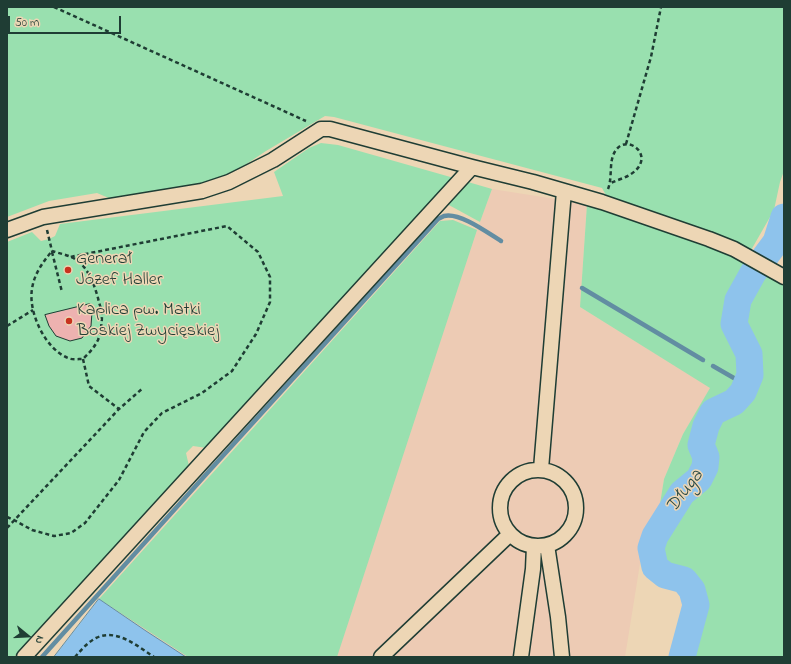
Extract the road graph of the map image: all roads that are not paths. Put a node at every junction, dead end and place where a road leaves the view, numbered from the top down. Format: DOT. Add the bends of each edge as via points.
graph roads {
  1 [pos="472,167"];
  2 [pos="564,191"];
  3 [pos="7,230"];
  4 [pos="783,277"];
  5 [pos="541,469"];
  6 [pos="510,534"];
  7 [pos="540,545"];
  8 [pos="24,657"];
  9 [pos="381,657"];
  10 [pos="521,657"];
  11 [pos="562,657"];
  1 -- 2 [label="street"];
  1 -- 3 [label="street" via="336,130 321,129 273,160 229,182 202,191 44,217"];
  1 -- 8 [label="street"];
  2 -- 4 [label="street" via="709,239 734,249"];
  2 -- 5 [label="street"];
  5 -- 6 [label="street" via="520,473 510,481 503,492 500,517"];
  5 -- 7 [label="street" via="557,474 567,482 574,492 577,505 576,518 562,538 550,545"];
  6 -- 7 [label="street" via="525,544"];
  6 -- 9 [label="street"];
  7 -- 10 [label="street" via="533,569"];
  7 -- 11 [label="street" via="558,617"];
}
